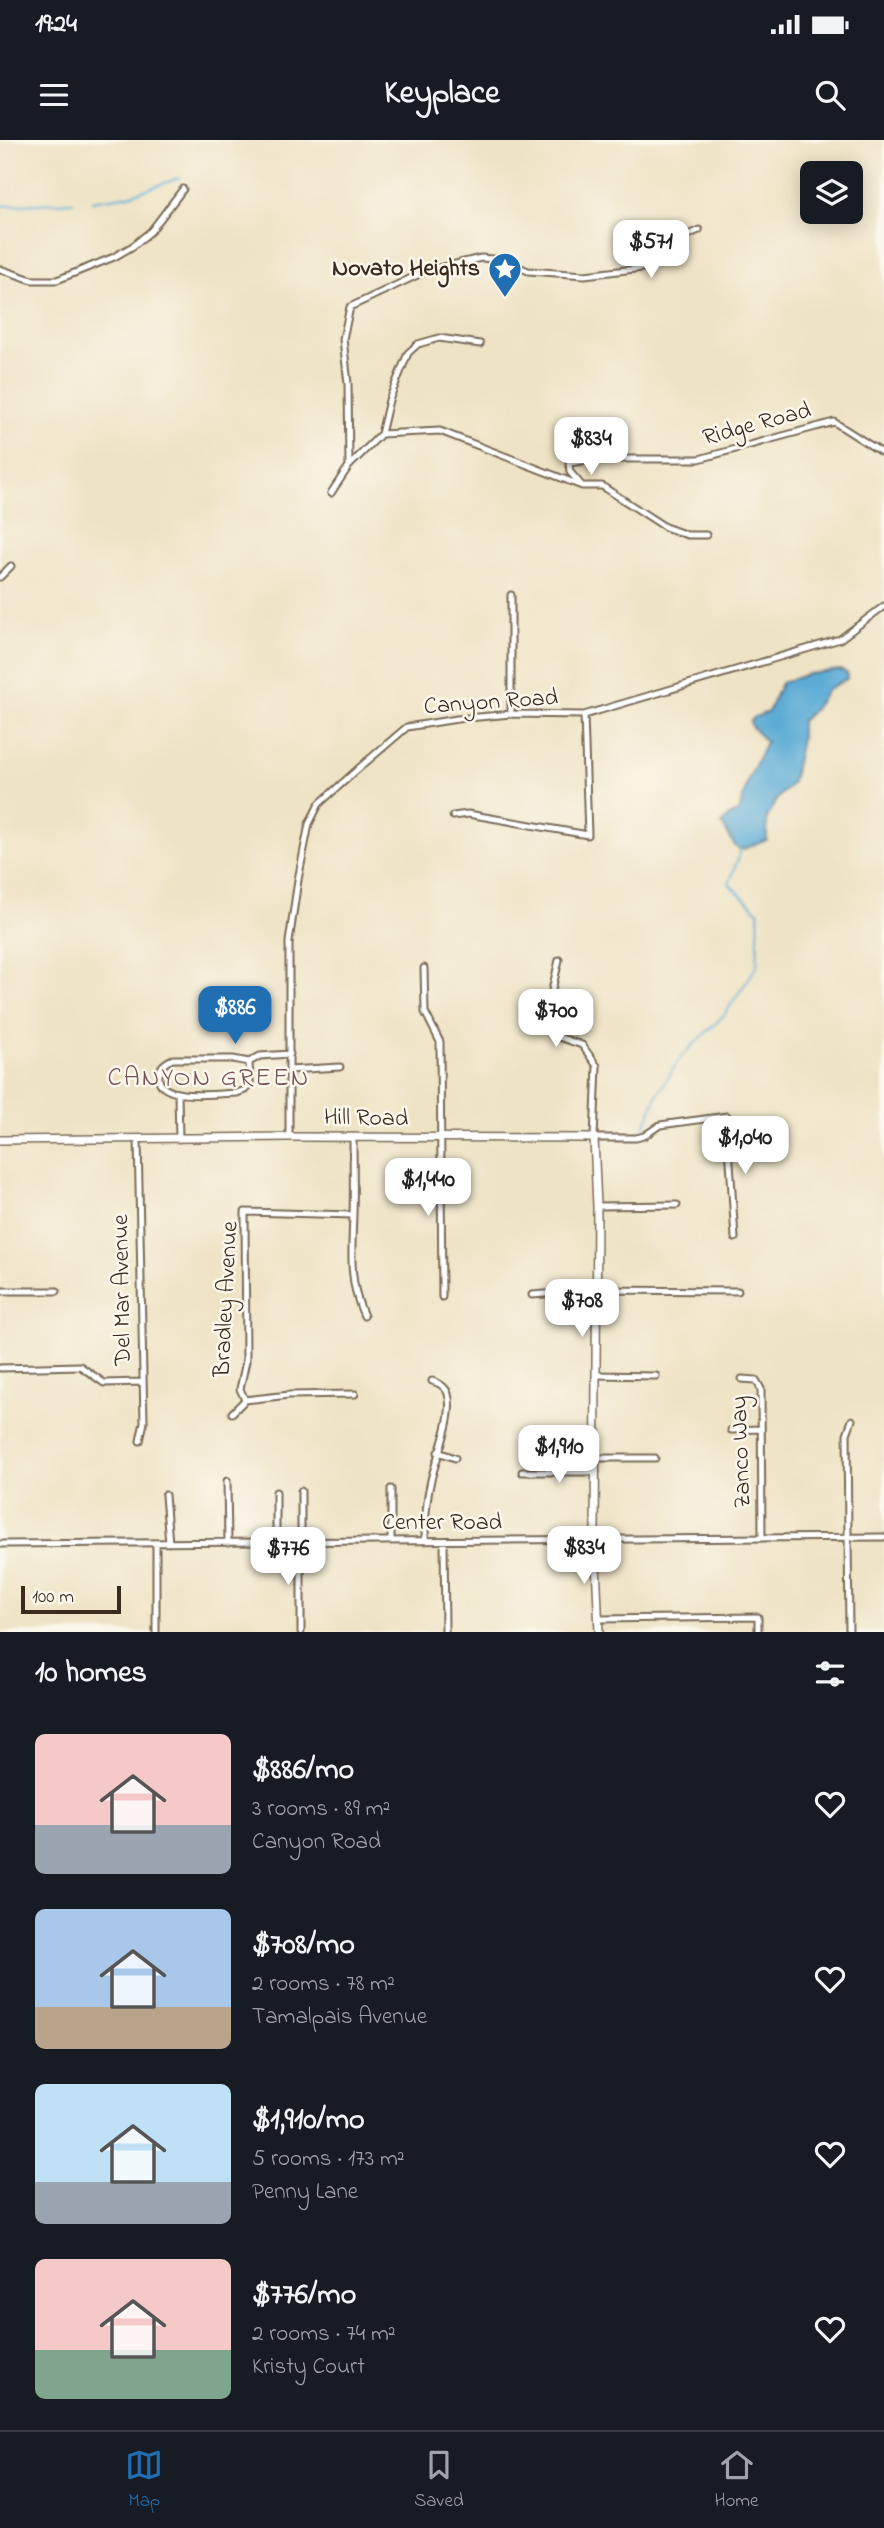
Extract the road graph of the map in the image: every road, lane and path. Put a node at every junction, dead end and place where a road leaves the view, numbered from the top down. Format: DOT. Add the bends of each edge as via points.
graph roads {
  1 [pos="183,189"];
  2 [pos="699,230"];
  3 [pos="0,269"];
  4 [pos="480,344"];
  5 [pos="382,434"];
  6 [pos="884,454"];
  7 [pos="349,466"];
  8 [pos="582,486"];
  9 [pos="331,493"];
  10 [pos="706,535"];
  11 [pos="11,566"];
  12 [pos="0,577"];
  13 [pos="511,596"];
  14 [pos="884,606"];
  15 [pos="511,714"];
  16 [pos="584,715"];
  17 [pos="453,816"];
  18 [pos="559,960"];
  19 [pos="424,968"];
  20 [pos="290,1054"];
  21 [pos="249,1062"];
  22 [pos="340,1067"];
  23 [pos="289,1070"];
  24 [pos="178,1094"];
  25 [pos="289,1137"];
  26 [pos="353,1138"];
  27 [pos="594,1138"];
  28 [pos="138,1139"];
  29 [pos="179,1139"];
  30 [pos="440,1139"];
  31 [pos="0,1140"];
  32 [pos="677,1205"];
  33 [pos="597,1206"];
  34 [pos="354,1215"];
  35 [pos="735,1238"];
  36 [pos="596,1290"];
  37 [pos="0,1291"];
  38 [pos="57,1291"];
  39 [pos="738,1292"];
  40 [pos="532,1295"];
  41 [pos="442,1297"];
  42 [pos="364,1316"];
  43 [pos="0,1368"];
  44 [pos="596,1375"];
  45 [pos="656,1376"];
  46 [pos="742,1379"];
  47 [pos="432,1381"];
  48 [pos="142,1382"];
  49 [pos="355,1394"];
  50 [pos="245,1400"];
  51 [pos="232,1413"];
  52 [pos="852,1420"];
  53 [pos="761,1429"];
  54 [pos="731,1430"];
  55 [pos="140,1441"];
  56 [pos="438,1452"];
  57 [pos="455,1458"];
  58 [pos="596,1458"];
  59 [pos="655,1458"];
  60 [pos="522,1472"];
  61 [pos="596,1472"];
  62 [pos="227,1481"];
  63 [pos="391,1489"];
  64 [pos="301,1491"];
  65 [pos="276,1492"];
  66 [pos="165,1495"];
  67 [pos="762,1537"];
  68 [pos="848,1537"];
  69 [pos="884,1537"];
  70 [pos="595,1539"];
  71 [pos="391,1540"];
  72 [pos="425,1540"];
  73 [pos="444,1541"];
  74 [pos="169,1542"];
  75 [pos="301,1542"];
  76 [pos="229,1543"];
  77 [pos="276,1543"];
  78 [pos="0,1544"];
  79 [pos="156,1544"];
  80 [pos="599,1619"];
  81 [pos="156,1632"];
  82 [pos="301,1632"];
  83 [pos="445,1632"];
  84 [pos="599,1632"];
  85 [pos="758,1632"];
  86 [pos="849,1632"];
  1 -- 3 [label="street" via="151,231 114,257 57,280 32,280"];
  2 -- 7 [label="street" via="677,240 651,267 585,275 528,271 504,260 481,258 426,271 350,307 343,339"];
  4 -- 5 [label="street" via="439,338 418,344 408,353 389,400"];
  5 -- 7 [label="street"];
  5 -- 8 [label="street" via="440,430"];
  6 -- 8 [label="street, Ridge Road" via="834,422 699,459 569,463 570,472"];
  7 -- 9 [label="street"];
  8 -- 10 [label="street" via="602,486 665,527 687,535"];
  11 -- 12 [label="street"];
  13 -- 15 [label="street"];
  14 -- 16 [label="street, Canyon Road" via="840,639"];
  15 -- 16 [label="street, Canyon Road"];
  15 -- 20 [label="street, Canyon Road" via="407,727 319,804 309,824 289,942"];
  16 -- 17 [label="street" via="588,835 468,814"];
  18 -- 27 [label="street" via="546,1016 554,1035 582,1045 597,1066"];
  19 -- 30 [label="street" via="425,1012 440,1042"];
  20 -- 21 [label="street" via="260,1056"];
  20 -- 23 [label="street, Canyon Road"];
  21 -- 24 [label="street" via="250,1082 245,1090"];
  21 -- 24 [label="street" via="169,1061 162,1066 159,1082 166,1091"];
  22 -- 23 [label="street"];
  23 -- 25 [label="street, Canyon Road"];
  24 -- 29 [label="street"];
  25 -- 26 [label="street, Hill Road"];
  25 -- 29 [label="street, Hill Road"];
  26 -- 30 [label="street, Hill Road"];
  26 -- 34 [label="street"];
  27 -- 30 [label="street, Hill Road"];
  27 -- 33 [label="street"];
  27 -- 35 [label="street, Hill Road" via="636,1138 660,1125 727,1116"];
  28 -- 29 [label="street, Hill Road"];
  28 -- 31 [label="street, Hill Road"];
  28 -- 48 [label="street, Del Mar Avenue"];
  30 -- 41 [label="street"];
  32 -- 33 [label="street"];
  33 -- 36 [label="street"];
  34 -- 42 [label="street" via="350,1257"];
  34 -- 50 [label="street, Bradley Avenue" via="245,1212 246,1361 240,1389"];
  36 -- 39 [label="street"];
  36 -- 40 [label="street"];
  36 -- 44 [label="street"];
  37 -- 38 [label="street"];
  43 -- 48 [label="street" via="80,1366 104,1383"];
  44 -- 45 [label="street"];
  44 -- 58 [label="street"];
  46 -- 53 [label="street, Zanco Way" via="757,1380 761,1389"];
  47 -- 56 [label="street" via="441,1383 448,1393 449,1409"];
  48 -- 55 [label="street, Del Mar Avenue"];
  49 -- 50 [label="street, Bradley Avenue"];
  50 -- 51 [label="street, Bradley Avenue"];
  52 -- 68 [label="street" via="847,1434"];
  53 -- 54 [label="street"];
  53 -- 67 [label="street, Zanco Way"];
  56 -- 57 [label="street"];
  56 -- 72 [label="street" via="426,1506"];
  58 -- 59 [label="street"];
  58 -- 61 [label="street"];
  60 -- 61 [label="street"];
  61 -- 70 [label="street"];
  62 -- 76 [label="street"];
  63 -- 71 [label="street"];
  64 -- 75 [label="street"];
  65 -- 77 [label="street"];
  66 -- 74 [label="street"];
  67 -- 68 [label="street, Center Road"];
  67 -- 70 [label="street, Center Road"];
  68 -- 69 [label="street, Center Road"];
  68 -- 86 [label="street"];
  70 -- 73 [label="street, Center Road"];
  70 -- 80 [label="street"];
  71 -- 72 [label="street, Center Road"];
  71 -- 75 [label="street, Center Road"];
  72 -- 73 [label="street, Center Road"];
  73 -- 83 [label="street"];
  74 -- 76 [label="street, Center Road"];
  74 -- 79 [label="street, Center Road"];
  75 -- 77 [label="street, Center Road"];
  75 -- 82 [label="street"];
  76 -- 77 [label="street, Center Road"];
  78 -- 79 [label="street, Center Road"];
  79 -- 81 [label="street"];
  80 -- 84 [label="street"];
  80 -- 85 [label="street" via="758,1617"];
}
